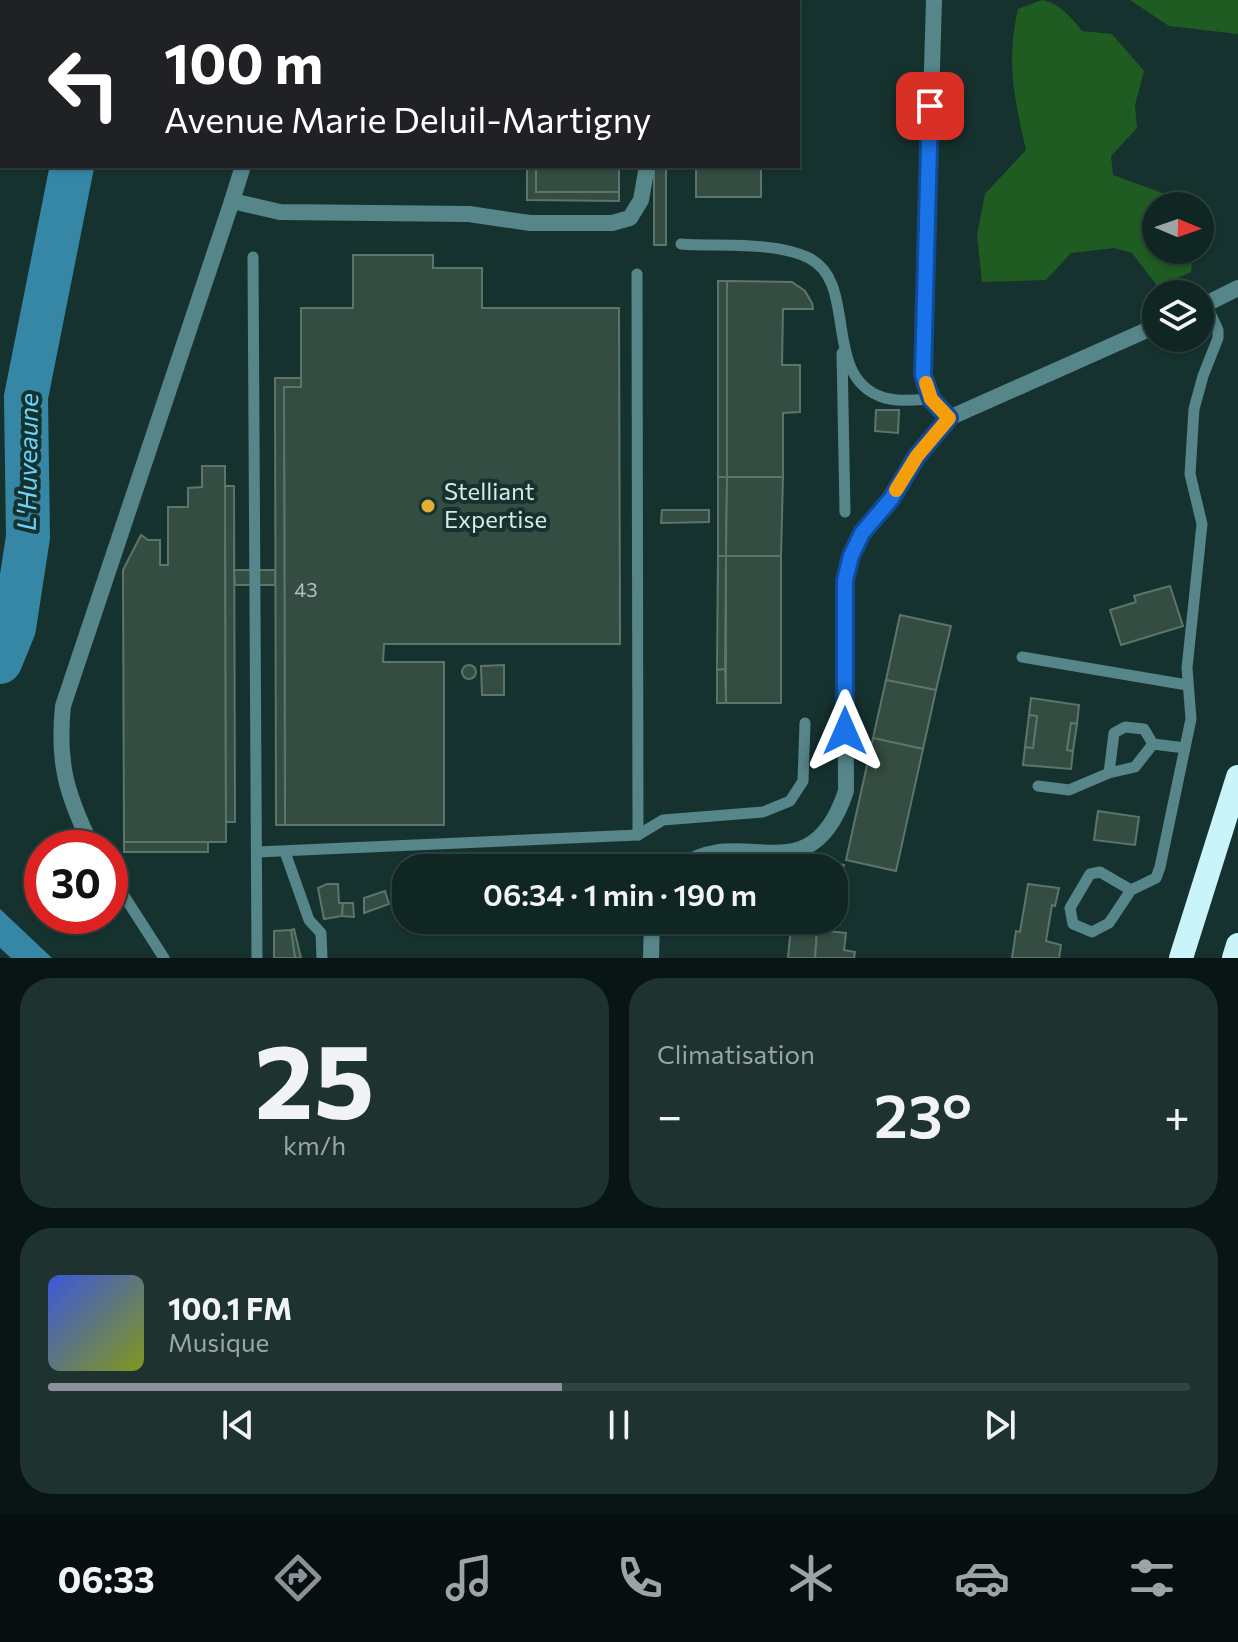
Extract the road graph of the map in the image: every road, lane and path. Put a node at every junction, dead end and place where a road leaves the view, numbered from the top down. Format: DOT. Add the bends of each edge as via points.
graph roads {
  1 [pos="934,0"];
  2 [pos="242,168"];
  3 [pos="647,168"];
  4 [pos="232,201"];
  5 [pos="681,244"];
  6 [pos="253,257"];
  7 [pos="637,274"];
  8 [pos="1238,288"];
  9 [pos="1214,300"];
  10 [pos="1214,323"];
  11 [pos="1142,332"];
  12 [pos="842,344"];
  13 [pos="1214,348"];
  14 [pos="1212,352"];
  15 [pos="931,399"];
  16 [pos="949,418"];
  17 [pos="845,512"];
  18 [pos="1022,657"];
  19 [pos="1187,685"];
  20 [pos="805,723"];
  21 [pos="1153,744"];
  22 [pos="1185,748"];
  23 [pos="1109,773"];
  24 [pos="1238,777"];
  25 [pos="1038,786"];
  26 [pos="84,830"];
  27 [pos="638,835"];
  28 [pos="257,852"];
  29 [pos="285,852"];
  30 [pos="705,854"];
  31 [pos="1131,890"];
  32 [pos="128,902"];
  33 [pos="652,934"];
  34 [pos="1238,945"];
  35 [pos="164,958"];
  36 [pos="257,958"];
  37 [pos="322,958"];
  38 [pos="651,958"];
  39 [pos="1181,958"];
  40 [pos="1234,958"];
  1 -- 15 [label="street" via="923,375"];
  2 -- 4 [label="street"];
  3 -- 4 [label="street" via="641,200 630,218 612,223 530,223 469,214 280,212"];
  4 -- 26 [label="street" via="63,706 63,772"];
  5 -- 12 [label="lane" via="784,249 810,258 830,281"];
  6 -- 28 [label="lane"];
  7 -- 27 [label="lane"];
  8 -- 9 [label="street"];
  10 -- 13 [label="lane"];
  11 -- 16 [label="street"];
  12 -- 15 [label="lane" via="857,379 882,398"];
  12 -- 17 [label="lane"];
  14 -- 19 [label="lane" via="1194,409 1190,474 1202,524"];
  15 -- 16 [label="street"];
  16 -- 30 [label="street" via="862,533 851,556 845,580 846,791 837,817 822,838 796,851"];
  18 -- 19 [label="lane"];
  19 -- 22 [label="lane" via="1191,719"];
  20 -- 27 [label="lane" via="803,781 790,801 763,812 663,820"];
  21 -- 22 [label="lane"];
  21 -- 23 [label="lane" via="1135,767"];
  21 -- 23 [label="lane" via="1144,729 1125,727 1114,733"];
  22 -- 31 [label="lane" via="1156,878"];
  23 -- 25 [label="lane" via="1069,790"];
  24 -- 39 [label="highway"];
  27 -- 29 [label="lane"];
  28 -- 29 [label="lane"];
  28 -- 36 [label="lane"];
  29 -- 37 [label="lane" via="309,920 321,933"];
  31 -- 31 [label="lane" via="1109,923 1092,932 1073,924 1070,908 1090,874 1100,872"];
  32 -- 35 [label="lane"];
  33 -- 38 [label="street"];
  34 -- 40 [label="highway"];
}
